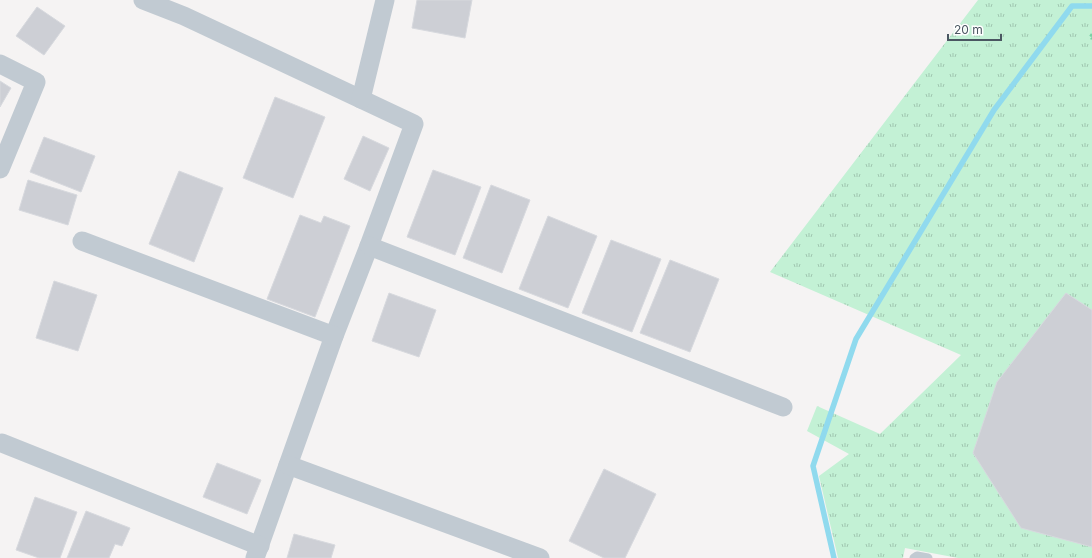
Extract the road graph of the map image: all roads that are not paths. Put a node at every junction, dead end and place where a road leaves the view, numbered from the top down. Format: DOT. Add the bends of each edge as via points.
graph roads {
  1 [pos="143,0"];
  2 [pos="385,0"];
  3 [pos="0,64"];
  4 [pos="361,99"];
  5 [pos="0,169"];
  6 [pos="82,241"];
  7 [pos="369,246"];
  8 [pos="334,336"];
  9 [pos="783,407"];
  10 [pos="2,443"];
  11 [pos="288,465"];
  12 [pos="258,552"];
  13 [pos="540,558"];
  14 [pos="914,558"];
  15 [pos="928,558"];
  1 -- 4 [label="street" via="184,16"];
  2 -- 4 [label="street"];
  3 -- 5 [label="street" via="36,82"];
  4 -- 7 [label="street" via="414,124"];
  6 -- 8 [label="street"];
  7 -- 8 [label="street"];
  7 -- 9 [label="street"];
  8 -- 11 [label="street"];
  10 -- 12 [label="street"];
  11 -- 12 [label="street"];
  11 -- 13 [label="street"];
  14 -- 15 [label="lane"];
}
